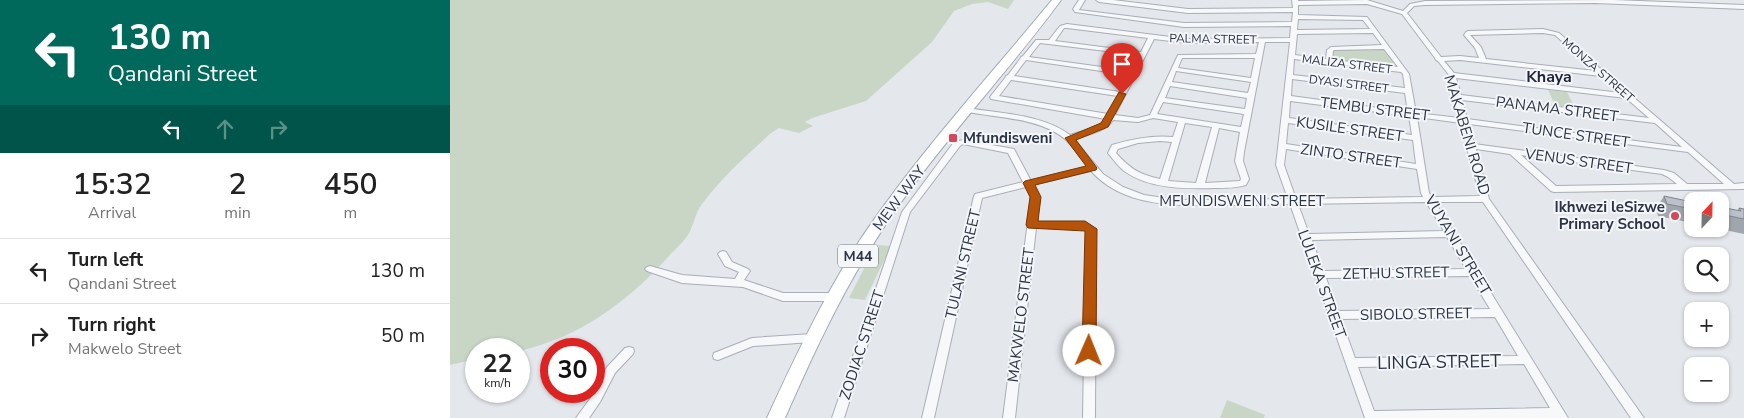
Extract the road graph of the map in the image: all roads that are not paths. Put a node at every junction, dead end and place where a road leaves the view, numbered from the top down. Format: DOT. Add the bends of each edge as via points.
graph roads {
  1 [pos="1057,0"];
  2 [pos="1082,0"];
  3 [pos="1099,0"];
  4 [pos="1736,0"];
  5 [pos="1327,1"];
  6 [pos="1359,1"];
  7 [pos="1423,1"];
  8 [pos="1455,1"];
  9 [pos="1487,1"];
  10 [pos="1521,1"];
  11 [pos="1744,6"];
  12 [pos="1404,13"];
  13 [pos="1295,18"];
  14 [pos="1222,25"];
  15 [pos="1375,31"];
  16 [pos="1152,37"];
  17 [pos="1227,41"];
  18 [pos="1262,41"];
  19 [pos="1051,42"];
  20 [pos="1387,47"];
  21 [pos="1143,54"];
  22 [pos="1259,56"];
  23 [pos="1291,57"];
  24 [pos="1023,58"];
  25 [pos="1438,59"];
  26 [pos="1483,60"];
  27 [pos="1329,62"];
  28 [pos="1174,69"];
  29 [pos="1404,70"];
  30 [pos="1133,73"];
  31 [pos="1603,74"];
  32 [pos="1452,75"];
  33 [pos="1289,76"];
  34 [pos="1008,77"];
  35 [pos="1254,80"];
  36 [pos="1168,84"];
  37 [pos="1409,91"];
  38 [pos="1122,94"];
  39 [pos="1251,96"];
  40 [pos="1458,97"];
  41 [pos="1628,97"];
  42 [pos="1286,98"];
  43 [pos="1161,100"];
  44 [pos="968,110"];
  45 [pos="1248,112"];
  46 [pos="1412,114"];
  47 [pos="1153,116"];
  48 [pos="1110,117"];
  49 [pos="1284,120"];
  50 [pos="1463,120"];
  51 [pos="1182,121"];
  52 [pos="1657,121"];
  53 [pos="1216,126"];
  54 [pos="1244,130"];
  55 [pos="1070,138"];
  56 [pos="1416,138"];
  57 [pos="1176,140"];
  58 [pos="1281,146"];
  59 [pos="1470,146"];
  60 [pos="1690,150"];
  61 [pos="1513,152"];
  62 [pos="1420,167"];
  63 [pos="1092,168"];
  64 [pos="1028,183"];
  65 [pos="1163,183"];
  66 [pos="1243,183"];
  67 [pos="1200,185"];
  68 [pos="1732,186"];
  69 [pos="1744,186"];
  70 [pos="1685,187"];
  71 [pos="1484,199"];
  72 [pos="1430,200"];
  73 [pos="1292,202"];
  74 [pos="1032,225"];
  75 [pos="1451,234"];
  76 [pos="1305,237"];
  77 [pos="722,254"];
  78 [pos="650,269"];
  79 [pos="1474,272"];
  80 [pos="1319,275"];
  81 [pos="737,283"];
  82 [pos="834,296"];
  83 [pos="1499,313"];
  84 [pos="1333,315"];
  85 [pos="812,338"];
  86 [pos="629,351"];
  87 [pos="718,356"];
  88 [pos="1526,360"];
  89 [pos="1351,363"];
  90 [pos="1560,415"];
  91 [pos="1450,416"];
  92 [pos="1371,417"];
  93 [pos="582,418"];
  94 [pos="776,418"];
  95 [pos="838,418"];
  96 [pos="928,418"];
  97 [pos="1009,418"];
  98 [pos="1088,418"];
  99 [pos="1638,418"];
  1 -- 44 [label="main road, MEW WAY / M44"];
  2 -- 14 [label="street" via="1076,10 1184,25"];
  3 -- 13 [label="street" via="1188,11 1216,8"];
  4 -- 11 [label="street"];
  5 -- 6 [label="street"];
  5 -- 13 [label="street"];
  6 -- 12 [label="street"];
  7 -- 8 [label="street"];
  7 -- 12 [label="street"];
  8 -- 9 [label="street"];
  9 -- 10 [label="street"];
  10 -- 11 [label="street"];
  12 -- 25 [label="street, MAKABENI ROAD"];
  13 -- 14 [label="street"];
  13 -- 15 [label="street"];
  13 -- 15 [label="street, VUYANI STREET" via="1361,17"];
  13 -- 18 [label="street, PALMA STREET"];
  13 -- 23 [label="street, LULEKA STREET"];
  14 -- 17 [label="street"];
  15 -- 20 [label="street, VUYANI STREET"];
  16 -- 17 [label="street, PALMA STREET"];
  16 -- 19 [label="street, PALMA STREET" via="1067,26 1062,27"];
  16 -- 21 [label="street"];
  17 -- 18 [label="street, PALMA STREET"];
  18 -- 22 [label="street"];
  19 -- 21 [label="street"];
  19 -- 24 [label="street" via="1036,41"];
  20 -- 27 [label="street" via="1333,48"];
  20 -- 29 [label="street, VUYANI STREET"];
  21 -- 30 [label="street"];
  22 -- 28 [label="street" via="1180,56"];
  22 -- 35 [label="street"];
  23 -- 27 [label="street, MALIZA STREET"];
  23 -- 33 [label="street, LULEKA STREET"];
  24 -- 30 [label="street"];
  24 -- 34 [label="street"];
  25 -- 26 [label="street"];
  25 -- 32 [label="street, MAKABENI ROAD"];
  26 -- 31 [label="street"];
  26 -- 31 [label="street, MONZA STREET" via="1468,33 1548,32 1559,36"];
  27 -- 29 [label="street, MALIZA STREET"];
  28 -- 35 [label="street"];
  28 -- 36 [label="street"];
  29 -- 37 [label="street, VUYANI STREET"];
  30 -- 38 [label="street"];
  31 -- 41 [label="street, MONZA STREET"];
  32 -- 40 [label="street, MAKABENI ROAD"];
  32 -- 41 [label="street"];
  33 -- 37 [label="street, DYASI STREET"];
  33 -- 42 [label="street, LULEKA STREET"];
  34 -- 38 [label="street"];
  34 -- 48 [label="street" via="994,95 997,99"];
  35 -- 39 [label="street"];
  36 -- 39 [label="street"];
  36 -- 43 [label="street"];
  37 -- 46 [label="street, VUYANI STREET"];
  38 -- 48 [label="street"];
  39 -- 45 [label="street"];
  40 -- 50 [label="street, MAKABENI ROAD"];
  40 -- 52 [label="street, PANAMA STREET"];
  41 -- 52 [label="street, MONZA STREET"];
  42 -- 46 [label="street, TEMBU STREET"];
  42 -- 49 [label="street, LULEKA STREET"];
  43 -- 45 [label="street"];
  43 -- 47 [label="street"];
  44 -- 55 [label="street, MFUNDISWENI STREET" via="1034,122"];
  44 -- 82 [label="main road, MEW WAY / M44" via="885,215"];
  45 -- 54 [label="street"];
  46 -- 50 [label="street, TEMBU STREET"];
  46 -- 56 [label="street, VUYANI STREET"];
  47 -- 48 [label="street" via="1138,120"];
  47 -- 51 [label="street"];
  48 -- 55 [label="street" via="1101,127"];
  49 -- 56 [label="street, KUSILE STREET"];
  49 -- 58 [label="street, LULEKA STREET"];
  50 -- 59 [label="street, MAKABENI ROAD"];
  50 -- 60 [label="street, TUNCE STREET"];
  51 -- 53 [label="street"];
  51 -- 57 [label="street"];
  52 -- 60 [label="street, MONZA STREET"];
  53 -- 54 [label="street"];
  53 -- 67 [label="street"];
  54 -- 66 [label="street" via="1239,161 1245,179"];
  55 -- 63 [label="street, MFUNDISWENI STREET"];
  56 -- 62 [label="street, VUYANI STREET"];
  57 -- 65 [label="street"];
  57 -- 65 [label="street" via="1164,138 1131,142 1112,153 1126,169"];
  58 -- 62 [label="street, ZINTO STREET"];
  58 -- 73 [label="street, LULEKA STREET" via="1280,165"];
  59 -- 61 [label="street, VENUS STREET"];
  59 -- 71 [label="street, MAKABENI ROAD"];
  60 -- 68 [label="street, MONZA STREET"];
  61 -- 70 [label="street, VENUS STREET" via="1664,172"];
  61 -- 70 [label="street" via="1554,189"];
  62 -- 72 [label="street, VUYANI STREET" via="1423,188"];
  63 -- 64 [label="street, TULANI STREET"];
  63 -- 73 [label="street, MFUNDISWENI STREET" via="1122,190 1157,201"];
  64 -- 74 [label="street, MAKWELO STREET" via="1036,197"];
  64 -- 95 [label="street, ZODIAC STREET" via="1011,151 965,142 957,144 906,212"];
  64 -- 96 [label="street, TULANI STREET" via="978,198"];
  65 -- 67 [label="street"];
  66 -- 67 [label="street"];
  68 -- 69 [label="street"];
  68 -- 70 [label="street"];
  71 -- 72 [label="street, MFUNDISWENI STREET"];
  71 -- 99 [label="street, MAKABENI ROAD"];
  72 -- 73 [label="street, MFUNDISWENI STREET"];
  72 -- 75 [label="street, VUYANI STREET"];
  73 -- 76 [label="street, LULEKA STREET"];
  74 -- 97 [label="street, MAKWELO STREET"];
  74 -- 98 [label="street" via="1085,225 1091,229"];
  75 -- 76 [label="street"];
  75 -- 79 [label="street, VUYANI STREET"];
  76 -- 80 [label="street, LULEKA STREET"];
  77 -- 81 [label="street" via="728,264 745,271"];
  78 -- 81 [label="street" via="682,279"];
  79 -- 80 [label="street, ZETHU STREET"];
  79 -- 83 [label="street, VUYANI STREET"];
  80 -- 84 [label="street, LULEKA STREET"];
  81 -- 82 [label="street" via="783,296"];
  82 -- 85 [label="main road, MEW WAY / M44"];
  83 -- 84 [label="street, SIBOLO STREET"];
  83 -- 88 [label="street, VUYANI STREET"];
  84 -- 89 [label="street, LULEKA STREET"];
  85 -- 87 [label="street" via="752,342"];
  85 -- 94 [label="main road, MEW WAY / M44"];
  86 -- 93 [label="street" via="611,370"];
  88 -- 89 [label="street, LINGA STREET"];
  88 -- 90 [label="street, VUYANI STREET"];
  89 -- 92 [label="street, LULEKA STREET"];
  90 -- 91 [label="street"];
  91 -- 92 [label="street"];
}
